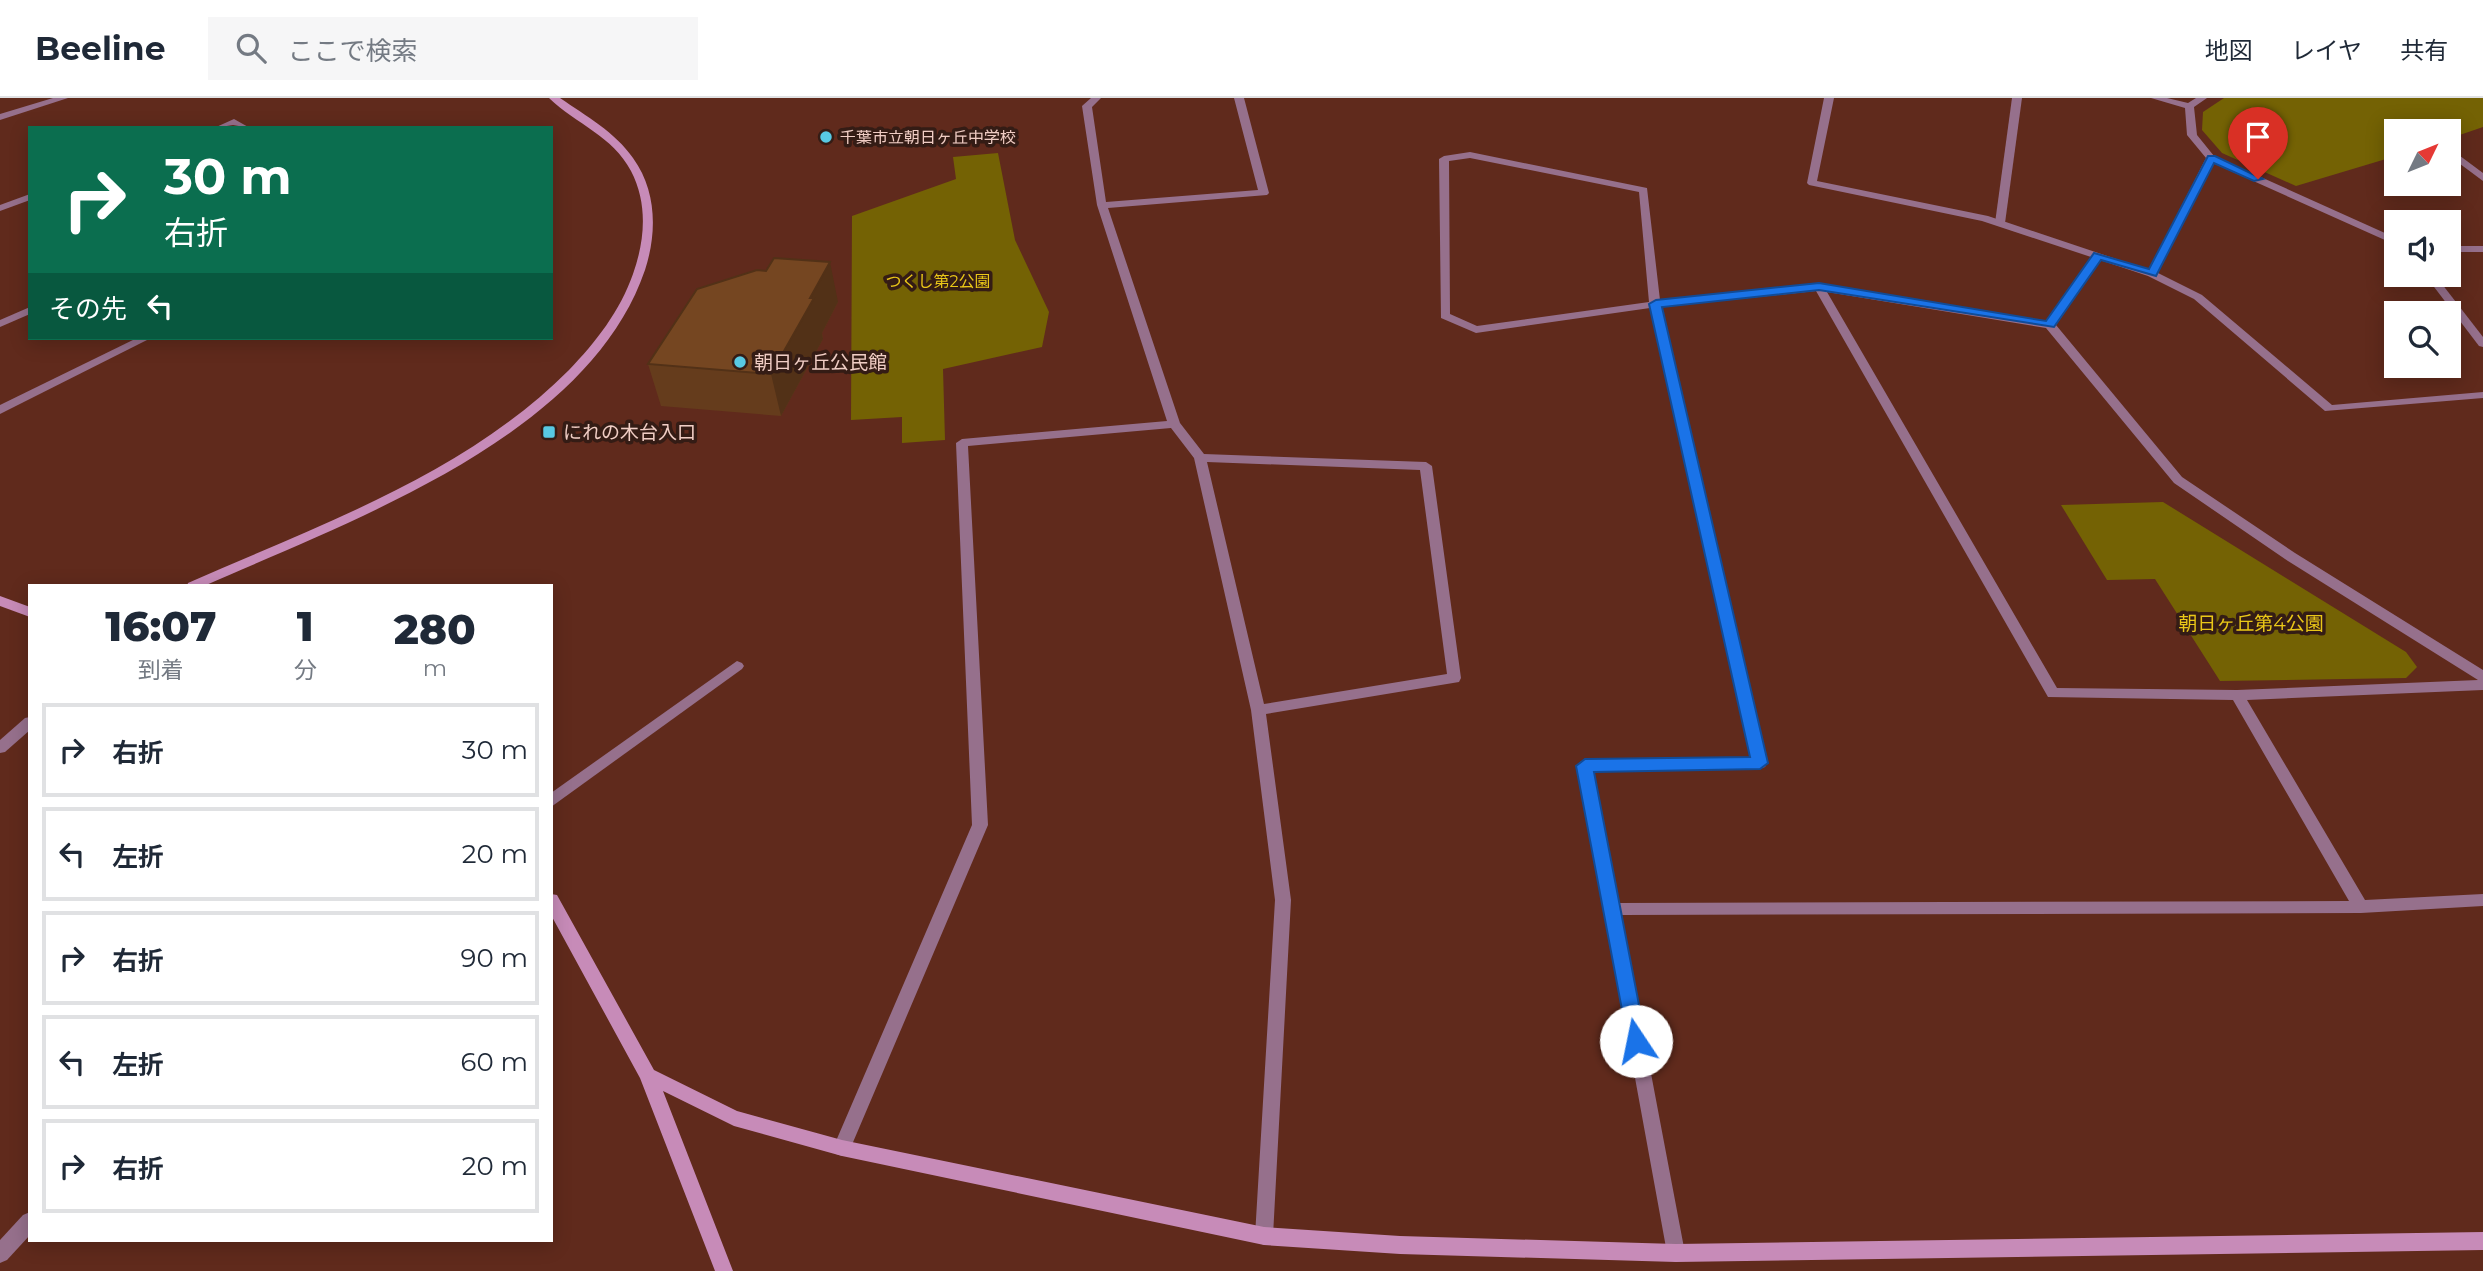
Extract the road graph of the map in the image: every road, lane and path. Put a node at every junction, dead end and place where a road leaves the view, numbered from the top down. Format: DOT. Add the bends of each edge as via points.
graph roads {
  1 [pos="63,98"];
  2 [pos="554,98"];
  3 [pos="1096,98"];
  4 [pos="1239,98"];
  5 [pos="1829,98"];
  6 [pos="2017,98"];
  7 [pos="2156,98"];
  8 [pos="2202,98"];
  9 [pos="2189,106"];
  10 [pos="0,117"];
  11 [pos="224,126"];
  12 [pos="241,126"];
  13 [pos="2211,158"];
  14 [pos="2461,160"];
  15 [pos="2483,178"];
  16 [pos="28,198"];
  17 [pos="1102,205"];
  18 [pos="0,208"];
  19 [pos="2000,223"];
  20 [pos="2384,237"];
  21 [pos="2461,249"];
  22 [pos="2483,249"];
  23 [pos="2098,256"];
  24 [pos="2152,274"];
  25 [pos="1819,287"];
  26 [pos="2439,287"];
  27 [pos="1656,304"];
  28 [pos="28,311"];
  29 [pos="0,324"];
  30 [pos="2050,325"];
  31 [pos="141,340"];
  32 [pos="2483,344"];
  33 [pos="2483,395"];
  34 [pos="0,410"];
  35 [pos="1174,424"];
  36 [pos="1200,458"];
  37 [pos="197,584"];
  38 [pos="0,601"];
  39 [pos="28,611"];
  40 [pos="737,666"];
  41 [pos="2483,677"];
  42 [pos="2483,685"];
  43 [pos="2237,695"];
  44 [pos="1258,710"];
  45 [pos="28,724"];
  46 [pos="0,748"];
  47 [pos="553,800"];
  48 [pos="2483,900"];
  49 [pos="553,904"];
  50 [pos="2361,907"];
  51 [pos="1611,909"];
  52 [pos="648,1074"];
  53 [pos="842,1148"];
  54 [pos="28,1223"];
  55 [pos="1264,1236"];
  56 [pos="2483,1241"];
  57 [pos="1676,1253"];
  58 [pos="0,1254"];
  59 [pos="724,1271"];
  1 -- 10 [label="street"];
  2 -- 37 [label="street" via="622,150 648,204 649,235 641,273 624,309 593,351 488,442 421,483"];
  3 -- 17 [label="street" via="1087,106"];
  4 -- 17 [label="street" via="1265,193"];
  5 -- 19 [label="street" via="1812,183"];
  6 -- 19 [label="street"];
  7 -- 9 [label="street"];
  8 -- 9 [label="street"];
  9 -- 13 [label="street" via="2192,135"];
  11 -- 12 [label="street" via="234,122"];
  13 -- 20 [label="street"];
  13 -- 24 [label="street"];
  14 -- 15 [label="street"];
  16 -- 18 [label="street"];
  17 -- 35 [label="street"];
  19 -- 23 [label="street"];
  21 -- 22 [label="street"];
  23 -- 24 [label="street"];
  23 -- 30 [label="street"];
  24 -- 33 [label="street" via="2198,297 2329,410"];
  25 -- 27 [label="street"];
  25 -- 30 [label="street"];
  25 -- 43 [label="street" via="2053,694"];
  26 -- 32 [label="street"];
  27 -- 27 [label="street" via="1476,330 1456,324 1446,316 1444,159 1470,155 1644,190"];
  27 -- 51 [label="street" via="1760,763 1585,766"];
  28 -- 29 [label="street"];
  30 -- 41 [label="street" via="2178,480"];
  31 -- 34 [label="street"];
  35 -- 36 [label="street"];
  35 -- 53 [label="street" via="962,443 980,825"];
  36 -- 44 [label="street"];
  36 -- 44 [label="street" via="1426,466 1454,678"];
  38 -- 39 [label="street"];
  40 -- 47 [label="street"];
  42 -- 43 [label="street"];
  43 -- 50 [label="street"];
  44 -- 55 [label="street" via="1283,900"];
  45 -- 46 [label="street"];
  48 -- 50 [label="street"];
  49 -- 52 [label="street"];
  50 -- 51 [label="street"];
  51 -- 57 [label="street"];
  52 -- 53 [label="street" via="733,1118"];
  52 -- 59 [label="street"];
  53 -- 55 [label="street"];
  54 -- 58 [label="street"];
  55 -- 57 [label="street"];
  56 -- 57 [label="street"];
}
